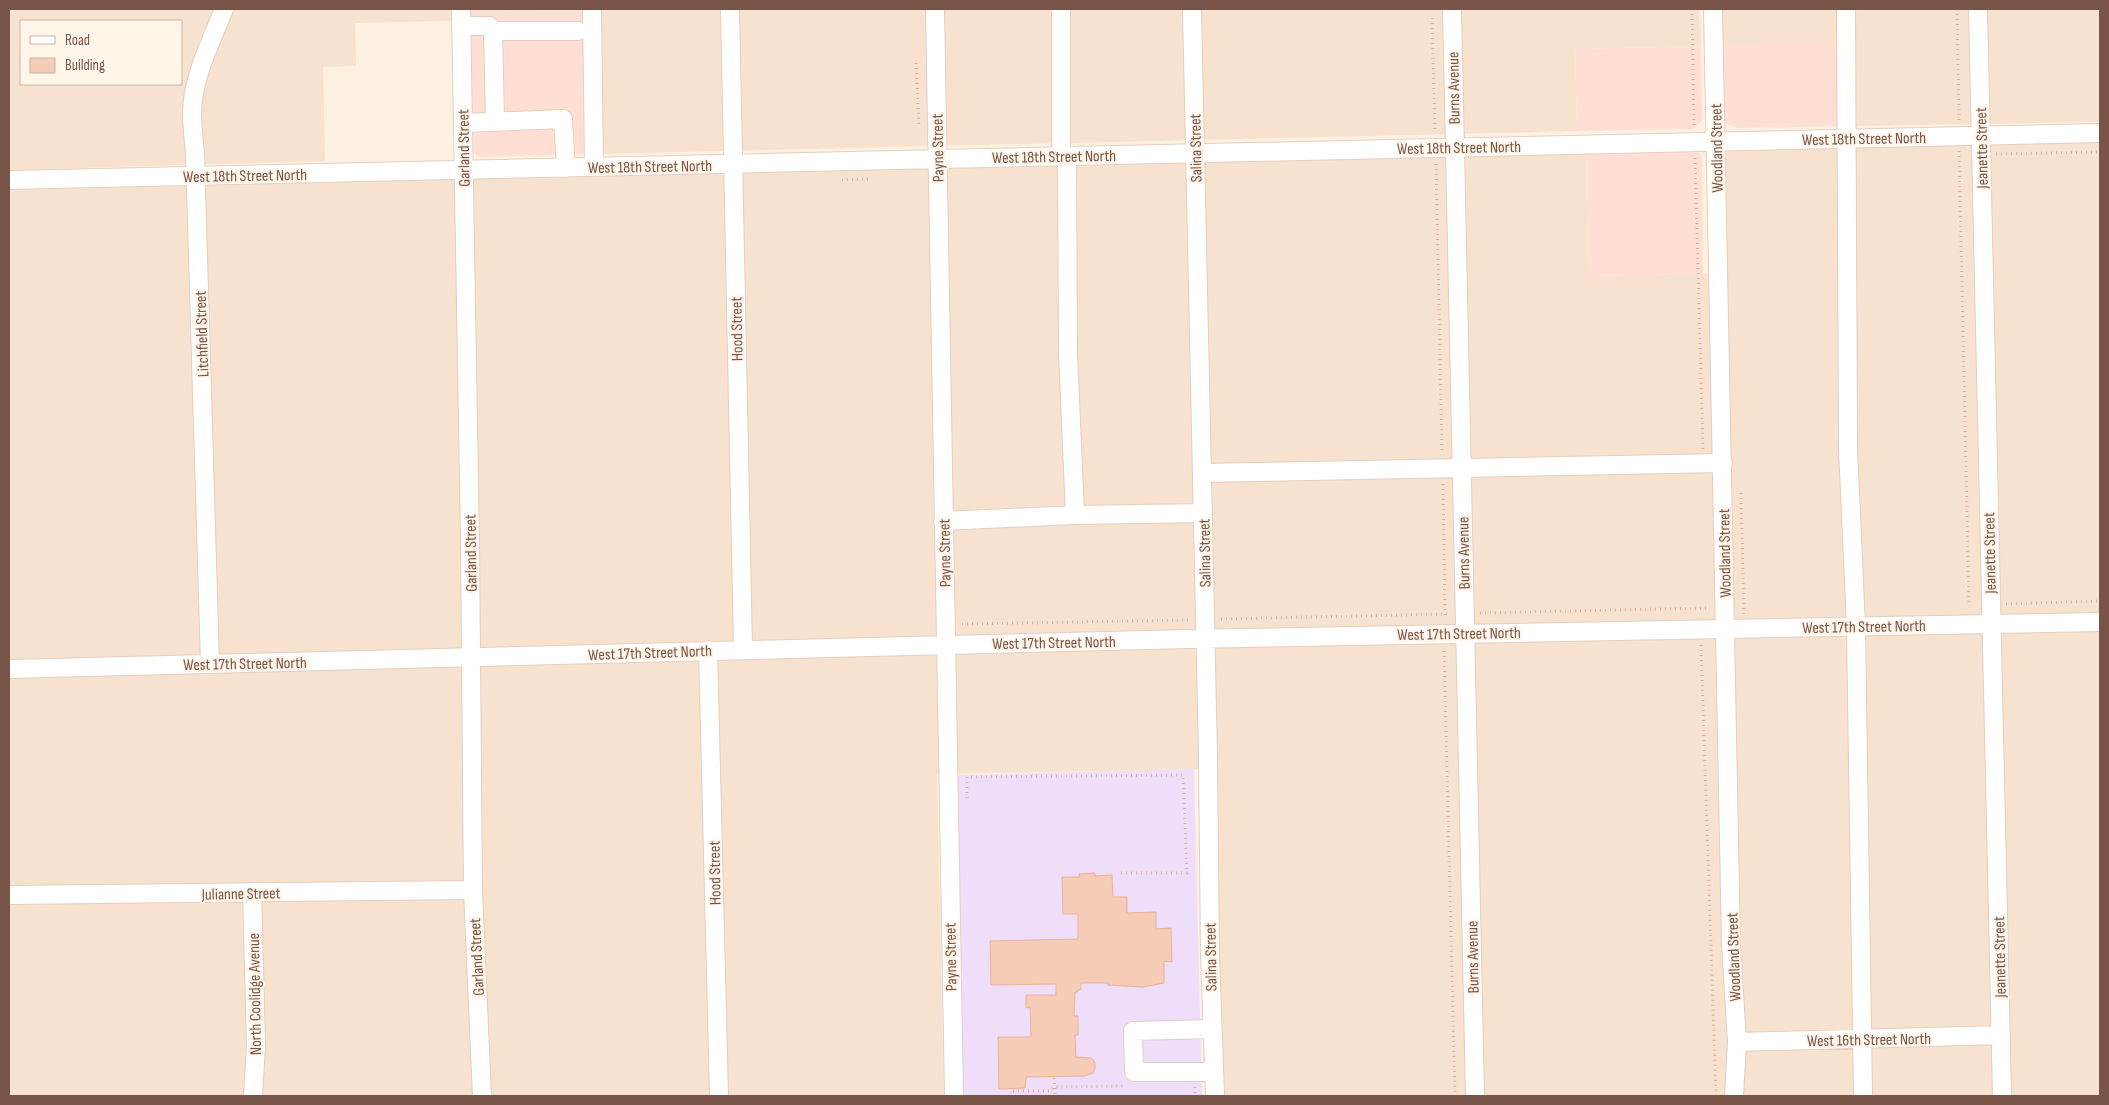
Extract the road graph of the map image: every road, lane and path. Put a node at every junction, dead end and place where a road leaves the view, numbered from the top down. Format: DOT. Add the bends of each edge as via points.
graph roads {
  1 [pos="224,9"];
  2 [pos="592,9"];
  3 [pos="730,9"];
  4 [pos="935,9"];
  5 [pos="1062,9"];
  6 [pos="1192,9"];
  7 [pos="1452,9"];
  8 [pos="1692,9"];
  9 [pos="1713,9"];
  10 [pos="1846,9"];
  11 [pos="1957,9"];
  12 [pos="1978,9"];
  13 [pos="461,17"];
  14 [pos="1432,18"];
  15 [pos="493,31"];
  16 [pos="578,31"];
  17 [pos="495,122"];
  18 [pos="463,123"];
  19 [pos="2100,133"];
  20 [pos="1959,136"];
  21 [pos="1981,136"];
  22 [pos="1848,139"];
  23 [pos="1694,142"];
  24 [pos="1716,142"];
  25 [pos="1455,147"];
  26 [pos="1436,148"];
  27 [pos="1196,153"];
  28 [pos="1064,156"];
  29 [pos="938,159"];
  30 [pos="733,164"];
  31 [pos="594,167"];
  32 [pos="566,168"];
  33 [pos="464,170"];
  34 [pos="196,176"];
  35 [pos="9,180"];
  36 [pos="1703,463"];
  37 [pos="1722,463"];
  38 [pos="1442,468"];
  39 [pos="1462,468"];
  40 [pos="1202,473"];
  41 [pos="1203,513"];
  42 [pos="1075,515"];
  43 [pos="943,521"];
  44 [pos="1707,598"];
  45 [pos="2100,601"];
  46 [pos="1990,605"];
  47 [pos="1969,606"];
  48 [pos="2100,622"];
  49 [pos="1968,624"];
  50 [pos="1991,624"];
  51 [pos="1856,627"];
  52 [pos="1703,630"];
  53 [pos="1726,630"];
  54 [pos="1465,633"];
  55 [pos="1206,638"];
  56 [pos="1445,642"];
  57 [pos="945,644"];
  58 [pos="743,649"];
  59 [pos="708,650"];
  60 [pos="1435,651"];
  61 [pos="471,657"];
  62 [pos="210,664"];
  63 [pos="9,669"];
  64 [pos="967,807"];
  65 [pos="1118,872"];
  66 [pos="473,890"];
  67 [pos="252,892"];
  68 [pos="9,896"];
  69 [pos="1212,1030"];
  70 [pos="2000,1035"];
  71 [pos="1862,1039"];
  72 [pos="1737,1042"];
  73 [pos="1214,1072"];
  74 [pos="1054,1078"];
  75 [pos="1124,1086"];
  76 [pos="1054,1087"];
  77 [pos="253,1096"];
  78 [pos="482,1096"];
  79 [pos="719,1096"];
  80 [pos="954,1096"];
  81 [pos="1013,1096"];
  82 [pos="1054,1096"];
  83 [pos="1215,1096"];
  84 [pos="1456,1096"];
  85 [pos="1475,1096"];
  86 [pos="1716,1096"];
  87 [pos="1734,1096"];
  88 [pos="1863,1096"];
  89 [pos="2002,1096"];
  1 -- 34 [label="street, Litchfield Street" via="195,86 192,112"];
  2 -- 31 [label="street"];
  3 -- 30 [label="street, Hood Street"];
  4 -- 29 [label="street, Payne Street"];
  5 -- 28 [label="street"];
  6 -- 27 [label="street, Salina Street"];
  7 -- 25 [label="street, Burns Avenue"];
  8 -- 23 [label="path"];
  9 -- 24 [label="street, Woodland Street"];
  10 -- 22 [label="street"];
  11 -- 20 [label="path"];
  12 -- 21 [label="street, Jeanette Street"];
  13 -- 15 [label="street" via="489,26"];
  13 -- 18 [label="street, Garland Street"];
  14 -- 26 [label="path"];
  15 -- 16 [label="street"];
  15 -- 17 [label="street"];
  17 -- 18 [label="street"];
  17 -- 32 [label="street" via="564,120"];
  18 -- 33 [label="street, Garland Street"];
  19 -- 21 [label="street, West 18th Street North"];
  20 -- 21 [label="street, West 18th Street North"];
  20 -- 22 [label="street, West 18th Street North"];
  20 -- 47 [label="path"];
  21 -- 46 [label="street, Jeanette Street"];
  22 -- 24 [label="street, West 18th Street North"];
  22 -- 51 [label="street" via="1848,448"];
  23 -- 24 [label="street, West 18th Street North"];
  23 -- 25 [label="street, West 18th Street North"];
  23 -- 36 [label="path"];
  24 -- 37 [label="street, Woodland Street"];
  25 -- 26 [label="street, West 18th Street North"];
  25 -- 39 [label="street, Burns Avenue"];
  26 -- 27 [label="street, West 18th Street North"];
  26 -- 38 [label="path"];
  27 -- 28 [label="street, West 18th Street North"];
  27 -- 40 [label="street, Salina Street"];
  28 -- 29 [label="street, West 18th Street North"];
  28 -- 42 [label="street"];
  29 -- 30 [label="street, West 18th Street North"];
  29 -- 43 [label="street, Payne Street"];
  30 -- 31 [label="street, West 18th Street North"];
  30 -- 58 [label="street, Hood Street"];
  31 -- 32 [label="street, West 18th Street North"];
  32 -- 33 [label="street, West 18th Street North"];
  33 -- 34 [label="street, West 18th Street North"];
  33 -- 61 [label="street, Garland Street"];
  34 -- 35 [label="street, West 18th Street North"];
  34 -- 62 [label="street, Litchfield Street"];
  36 -- 37 [label="street"];
  36 -- 39 [label="street"];
  37 -- 53 [label="street, Woodland Street"];
  38 -- 39 [label="street"];
  38 -- 40 [label="street"];
  38 -- 56 [label="path"];
  39 -- 54 [label="street, Burns Avenue"];
  40 -- 41 [label="street, Salina Street"];
  41 -- 42 [label="street"];
  41 -- 55 [label="street, Salina Street"];
  42 -- 43 [label="street"];
  43 -- 57 [label="street, Payne Street"];
  44 -- 52 [label="path"];
  45 -- 46 [label="path"];
  46 -- 47 [label="path"];
  46 -- 50 [label="street, Jeanette Street"];
  47 -- 49 [label="path"];
  48 -- 50 [label="street, West 17th Street North"];
  49 -- 50 [label="street, West 17th Street North"];
  49 -- 51 [label="street, West 17th Street North"];
  50 -- 70 [label="street, Jeanette Street"];
  51 -- 53 [label="street, West 17th Street North"];
  51 -- 71 [label="street"];
  52 -- 53 [label="street, West 17th Street North"];
  52 -- 54 [label="street, West 17th Street North"];
  52 -- 86 [label="path"];
  53 -- 72 [label="street, Woodland Street" via="1731,944"];
  54 -- 56 [label="street, West 17th Street North"];
  54 -- 85 [label="street, Burns Avenue"];
  55 -- 56 [label="street, West 17th Street North"];
  55 -- 57 [label="street, West 17th Street North"];
  55 -- 69 [label="street, Salina Street"];
  56 -- 60 [label="path"];
  56 -- 84 [label="path"];
  57 -- 58 [label="street, West 17th Street North"];
  57 -- 80 [label="street, Payne Street"];
  58 -- 59 [label="street, West 17th Street North"];
  59 -- 61 [label="street, West 17th Street North"];
  59 -- 79 [label="street, Hood Street"];
  61 -- 62 [label="street, West 17th Street North"];
  61 -- 66 [label="street, Garland Street"];
  62 -- 63 [label="street, West 17th Street North"];
  64 -- 65 [label="path" via="967,777 1183,775 1187,873"];
  66 -- 67 [label="street, Julianne Street"];
  66 -- 78 [label="street, Garland Street"];
  67 -- 68 [label="street, Julianne Street"];
  67 -- 77 [label="street, North Coolidge Avenue" via="256,1045"];
  69 -- 73 [label="street, Salina Street"];
  69 -- 73 [label="street" via="1133,1031 1134,1072"];
  70 -- 71 [label="street, West 16th Street North"];
  70 -- 89 [label="street, Jeanette Street"];
  71 -- 72 [label="street, West 16th Street North"];
  71 -- 88 [label="street"];
  72 -- 87 [label="street, Woodland Street"];
  73 -- 83 [label="street, Salina Street"];
  74 -- 76 [label="path"];
  75 -- 76 [label="path"];
  76 -- 81 [label="path" via="1050,1091 1013,1091"];
  76 -- 82 [label="path"];
}
